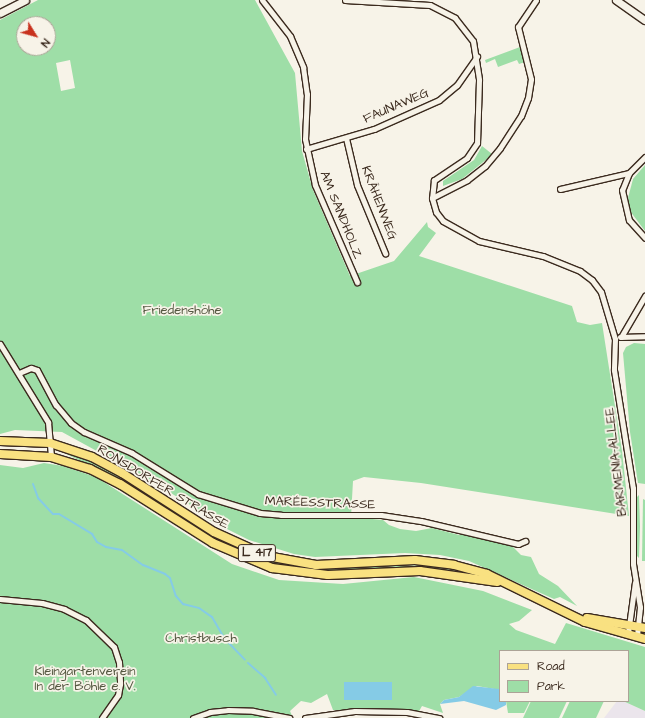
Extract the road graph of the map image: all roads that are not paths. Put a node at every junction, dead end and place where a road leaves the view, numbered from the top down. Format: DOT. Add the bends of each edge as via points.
graph roads {
  1 [pos="32,0"];
  2 [pos="262,0"];
  3 [pos="345,0"];
  4 [pos="536,0"];
  5 [pos="616,0"];
  6 [pos="22,1"];
  7 [pos="0,13"];
  8 [pos="645,20"];
  9 [pos="477,56"];
  10 [pos="346,138"];
  11 [pos="306,149"];
  12 [pos="645,157"];
  13 [pos="629,173"];
  14 [pos="560,189"];
  15 [pos="432,198"];
  16 [pos="645,238"];
  17 [pos="385,253"];
  18 [pos="357,282"];
  19 [pos="645,296"];
  20 [pos="645,336"];
  21 [pos="621,337"];
  22 [pos="615,339"];
  23 [pos="0,344"];
  24 [pos="19,373"];
  25 [pos="0,441"];
  26 [pos="50,443"];
  27 [pos="0,454"];
  28 [pos="51,457"];
  29 [pos="525,541"];
  30 [pos="635,582"];
  31 [pos="500,583"];
  32 [pos="0,599"];
  33 [pos="640,607"];
  34 [pos="645,614"];
  35 [pos="642,627"];
  36 [pos="629,629"];
  37 [pos="641,637"];
  38 [pos="102,718"];
  39 [pos="193,718"];
  40 [pos="289,718"];
  41 [pos="305,718"];
  42 [pos="439,718"];
  1 -- 6 [label="street"];
  2 -- 11 [label="street, AM SANDHOLZ" via="290,36 303,67 307,94 304,125"];
  3 -- 9 [label="street" via="414,2 439,8 466,29"];
  4 -- 15 [label="street" via="518,26 531,79 528,98 520,116 485,166 467,180"];
  5 -- 8 [label="street"];
  6 -- 7 [label="street"];
  9 -- 10 [label="street, FAUNAWEG" via="457,85 438,100 401,118"];
  9 -- 15 [label="street" via="477,143 467,158 434,180"];
  10 -- 11 [label="street, FAUNAWEG"];
  10 -- 17 [label="street, KRÄHENWEG" via="357,185"];
  11 -- 18 [label="street, AM SANDHOLZ" via="315,185"];
  12 -- 13 [label="street"];
  13 -- 14 [label="street"];
  13 -- 16 [label="street" via="622,190 625,210 632,225"];
  15 -- 22 [label="street, BARMENIA-ALLEE" via="436,212 443,221 474,238 498,247 543,256 586,275 602,292"];
  19 -- 21 [label="street"];
  20 -- 21 [label="street"];
  21 -- 22 [label="street"];
  22 -- 30 [label="street, BARMENIA-ALLEE" via="614,370 633,488"];
  23 -- 24 [label="street"];
  24 -- 26 [label="street" via="45,416"];
  24 -- 29 [label="street, MARÉESSTRASSE" via="30,368 37,370 56,405 71,423 84,432 132,453 198,494 260,513 381,515 421,521 518,544"];
  25 -- 26 [label="main road, RONSDORFER STRASSE / L 417"];
  26 -- 28 [label="street"];
  26 -- 31 [label="main road, RONSDORFER STRASSE / L 417" via="104,462 214,532 267,556 316,565 394,560 434,562 477,570"];
  27 -- 28 [label="main road, RONSDORFER STRASSE / L 417"];
  28 -- 31 [label="main road, RONSDORFER STRASSE / L 417" via="73,462 106,476 213,543 272,568 328,575 420,571"];
  30 -- 33 [label="street, BARMENIA-ALLEE"];
  30 -- 36 [label="street, BARMENIA-ALLEE"];
  31 -- 36 [label="main road, RONSDORFER STRASSE / L 417" via="585,622"];
  32 -- 38 [label="street" via="42,603 64,609 86,620 114,647 119,662 120,684 118,695"];
  33 -- 34 [label="street, BARMENIA-ALLEE"];
  33 -- 35 [label="street, BARMENIA-ALLEE"];
  35 -- 36 [label="main road, RONSDORFER STRASSE / L 417"];
  35 -- 37 [label="street, BARMENIA-ALLEE"];
  36 -- 37 [label="main road, RONSDORFER STRASSE / L 417"];
  39 -- 40 [label="street" via="210,712 228,710 253,711"];
  41 -- 42 [label="street" via="354,711 407,712"];
}
